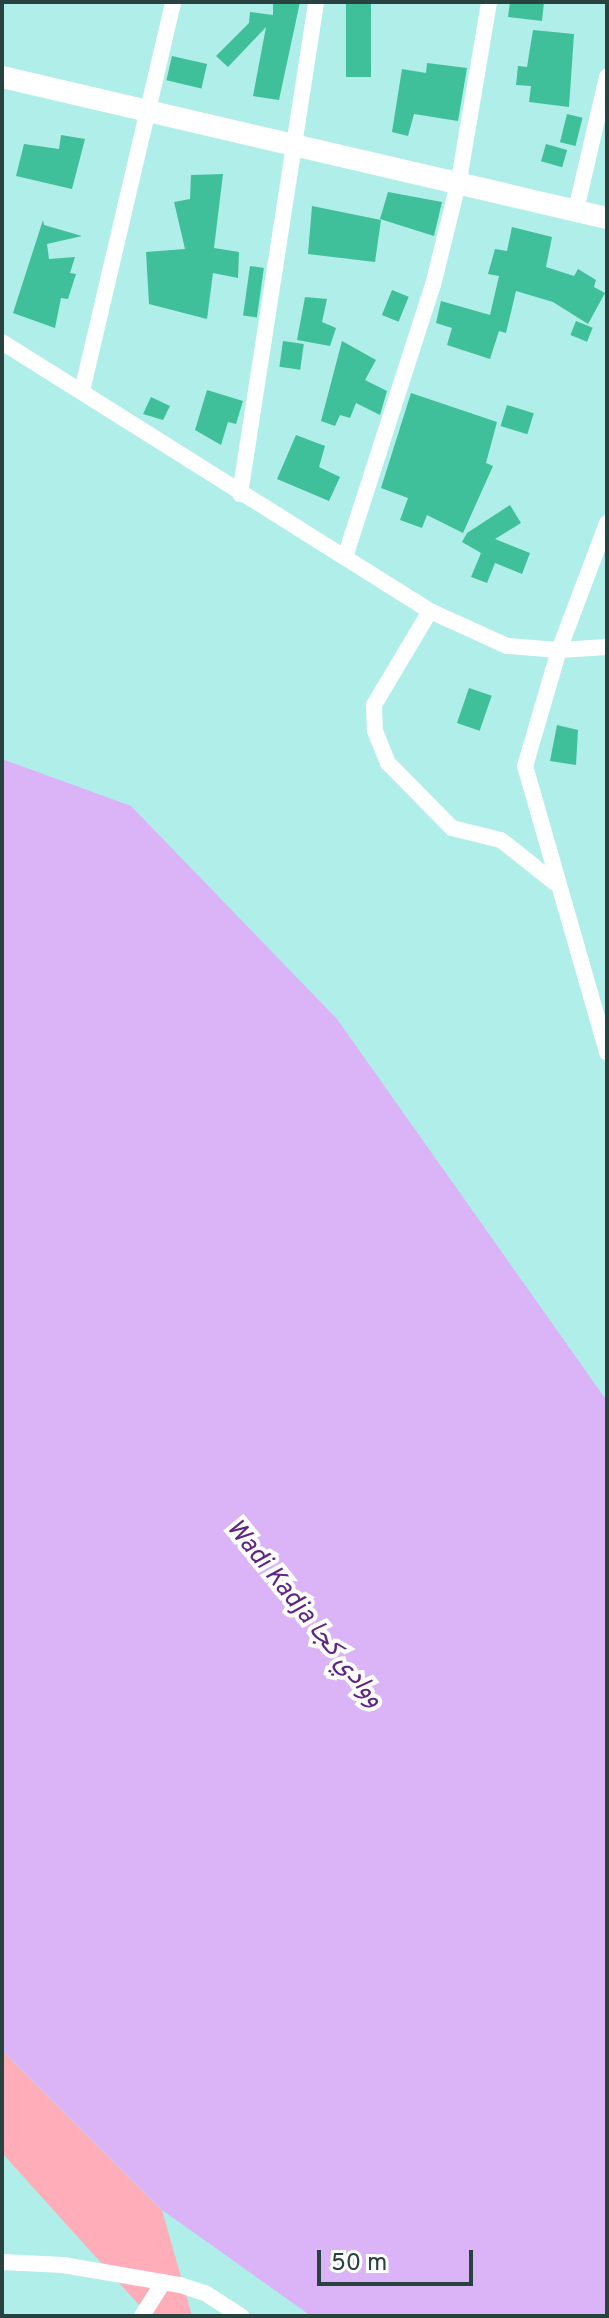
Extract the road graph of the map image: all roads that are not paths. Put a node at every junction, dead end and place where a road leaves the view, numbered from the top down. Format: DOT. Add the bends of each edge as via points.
graph roads {
  1 [pos="173,2"];
  2 [pos="316,2"];
  3 [pos="489,2"];
  4 [pos="2,77"];
  5 [pos="607,77"];
  6 [pos="146,109"];
  7 [pos="296,143"];
  8 [pos="459,180"];
  9 [pos="576,210"];
  10 [pos="607,218"];
  11 [pos="2,342"];
  12 [pos="82,391"];
  13 [pos="240,494"];
  14 [pos="607,523"];
  15 [pos="345,557"];
  16 [pos="430,611"];
  17 [pos="607,647"];
  18 [pos="559,650"];
  19 [pos="555,883"];
  20 [pos="607,1052"];
  21 [pos="2,2262"];
  22 [pos="163,2282"];
  23 [pos="142,2316"];
  24 [pos="241,2316"];
  1 -- 6 [label="street"];
  2 -- 7 [label="street"];
  3 -- 8 [label="street"];
  4 -- 6 [label="street"];
  5 -- 9 [label="street"];
  6 -- 7 [label="street"];
  6 -- 12 [label="street"];
  7 -- 8 [label="street"];
  7 -- 13 [label="street"];
  8 -- 9 [label="street"];
  8 -- 15 [label="street" via="433,285"];
  9 -- 10 [label="street"];
  11 -- 12 [label="street"];
  12 -- 13 [label="street"];
  13 -- 15 [label="street"];
  14 -- 18 [label="street"];
  15 -- 16 [label="street"];
  16 -- 18 [label="street" via="507,646"];
  16 -- 19 [label="street" via="374,705 375,731 388,763 452,828 501,840"];
  17 -- 18 [label="street"];
  18 -- 19 [label="street" via="525,766"];
  19 -- 20 [label="street"];
  21 -- 22 [label="street" via="63,2265"];
  22 -- 23 [label="street"];
  22 -- 24 [label="street" via="205,2293"];
}
